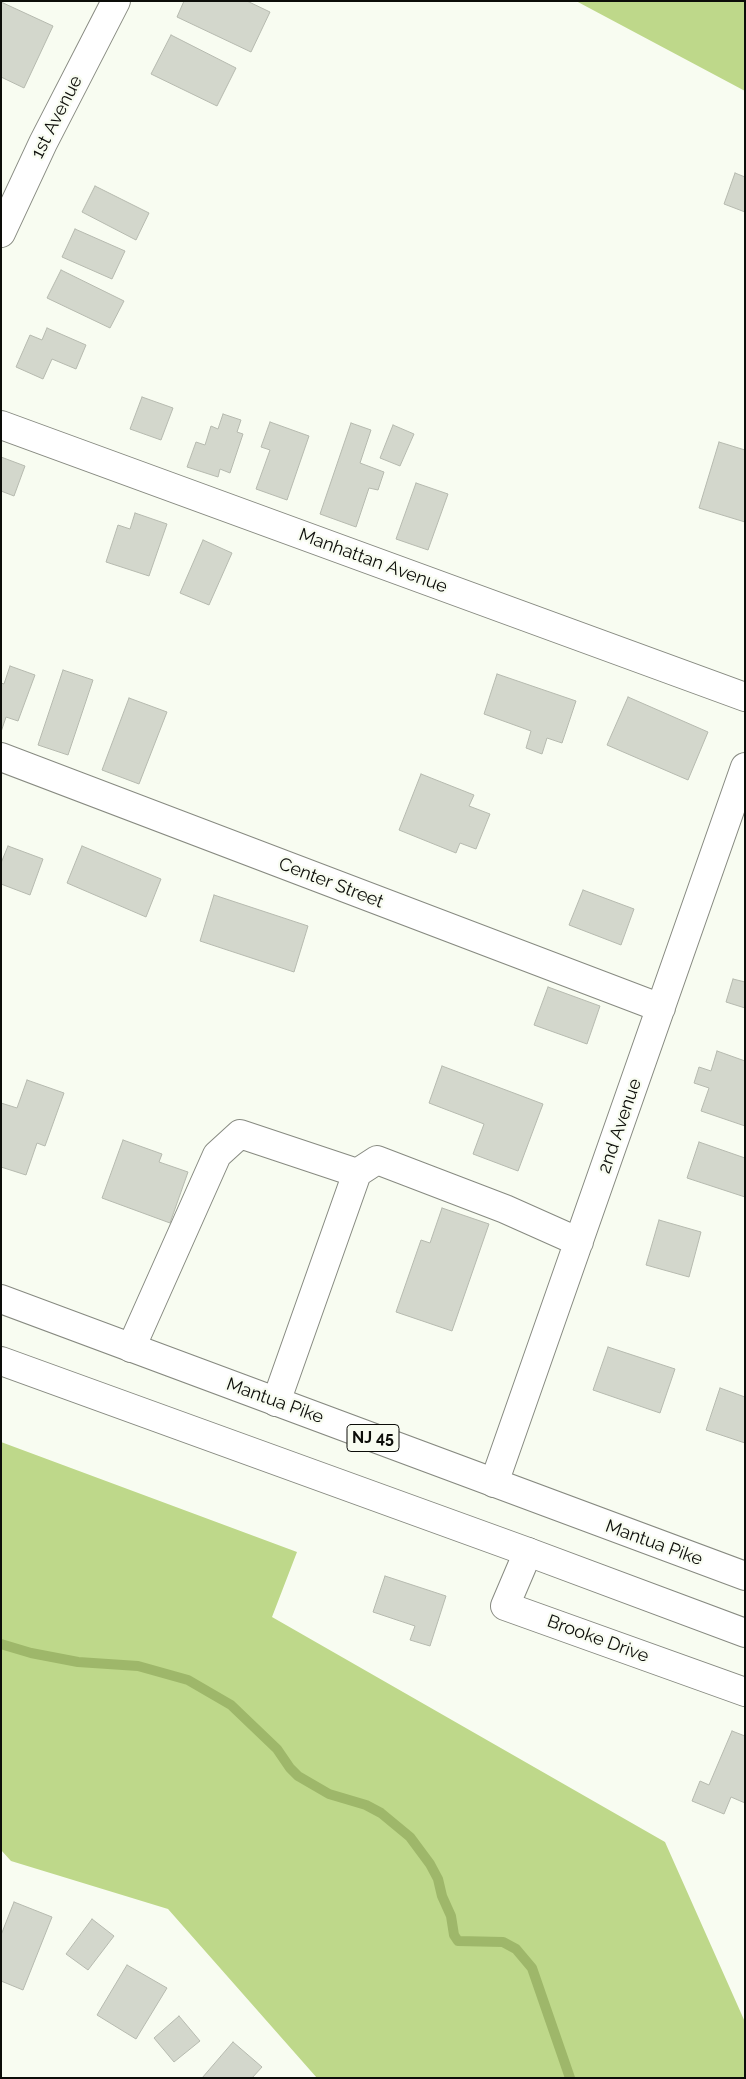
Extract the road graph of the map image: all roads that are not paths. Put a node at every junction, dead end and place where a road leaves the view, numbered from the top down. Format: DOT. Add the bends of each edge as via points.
graph roads {
  1 [pos="116,1"];
  2 [pos="1,233"];
  3 [pos="1,425"];
  4 [pos="745,697"];
  5 [pos="1,757"];
  6 [pos="745,767"];
  7 [pos="661,1008"];
  8 [pos="357,1173"];
  9 [pos="579,1242"];
  10 [pos="1,1300"];
  11 [pos="131,1348"];
  12 [pos="1,1361"];
  13 [pos="276,1402"];
  14 [pos="494,1483"];
  15 [pos="528,1552"];
  16 [pos="745,1576"];
  17 [pos="745,1634"];
  18 [pos="745,1692"];
  1 -- 2 [label="street, 1st Avenue"];
  3 -- 4 [label="street, Manhattan Avenue"];
  5 -- 7 [label="street, Center Street"];
  6 -- 7 [label="street, 2nd Avenue"];
  7 -- 9 [label="street, 2nd Avenue"];
  8 -- 9 [label="street" via="377,1160 505,1209"];
  8 -- 11 [label="street" via="240,1134 217,1155"];
  8 -- 13 [label="street"];
  9 -- 14 [label="street, 2nd Avenue"];
  10 -- 11 [label="street, Mantua Pike / NJ 45"];
  11 -- 13 [label="street, Mantua Pike / NJ 45"];
  12 -- 15 [label="street"];
  13 -- 14 [label="street, Mantua Pike / NJ 45"];
  14 -- 16 [label="street, Mantua Pike / NJ 45"];
  15 -- 17 [label="street"];
  15 -- 18 [label="street, Brooke Drive" via="505,1606"];
}
